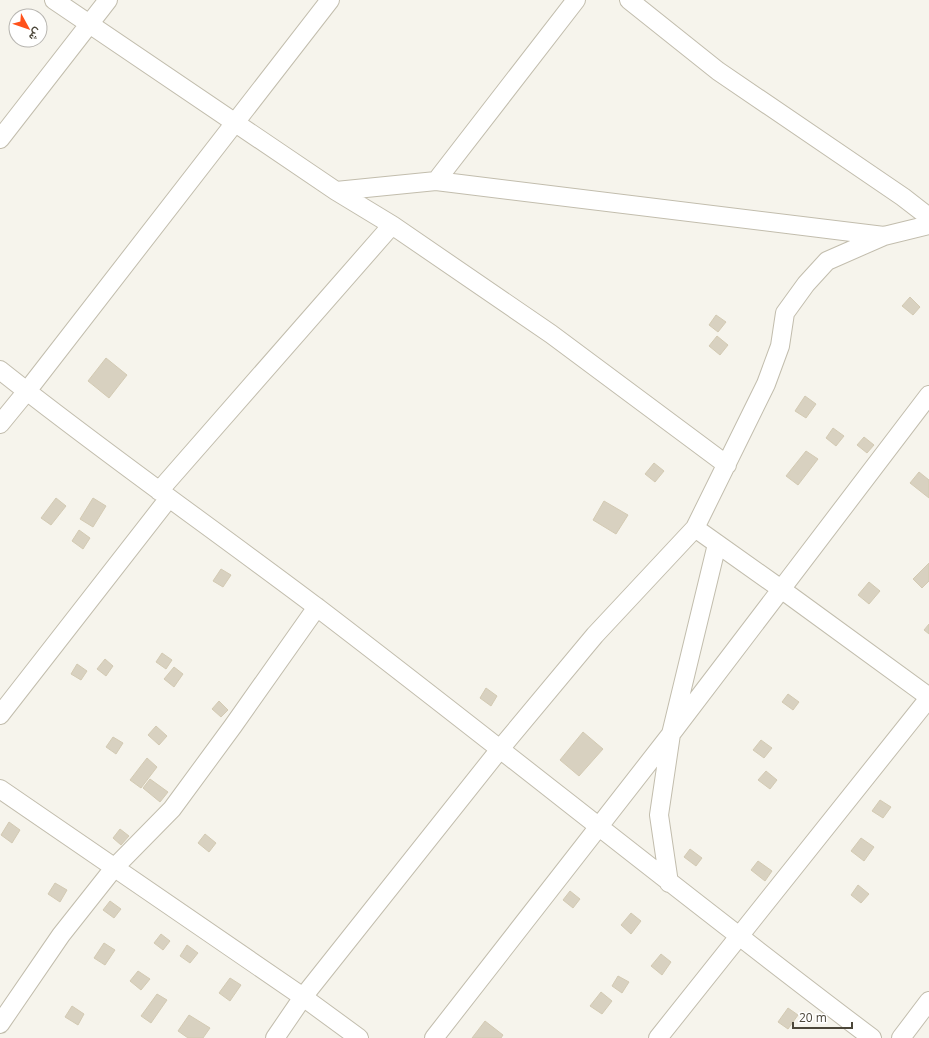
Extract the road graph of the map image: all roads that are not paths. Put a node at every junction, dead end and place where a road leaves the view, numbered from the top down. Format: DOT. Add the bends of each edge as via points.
graph roads {
  1 [pos="54,0"];
  2 [pos="108,0"];
  3 [pos="330,0"];
  4 [pos="576,0"];
  5 [pos="629,0"];
  6 [pos="90,24"];
  7 [pos="235,121"];
  8 [pos="0,139"];
  9 [pos="436,182"];
  10 [pos="336,191"];
  11 [pos="929,217"];
  12 [pos="392,225"];
  13 [pos="929,225"];
  14 [pos="884,236"];
  15 [pos="0,370"];
  16 [pos="27,391"];
  17 [pos="929,395"];
  18 [pos="0,424"];
  19 [pos="727,465"];
  20 [pos="164,494"];
  21 [pos="695,528"];
  22 [pos="717,544"];
  23 [pos="781,589"];
  24 [pos="316,607"];
  25 [pos="929,698"];
  26 [pos="0,715"];
  27 [pos="670,734"];
  28 [pos="500,748"];
  29 [pos="0,789"];
  30 [pos="597,827"];
  31 [pos="114,868"];
  32 [pos="669,883"];
  33 [pos="739,938"];
  34 [pos="303,997"];
  35 [pos="929,1002"];
  36 [pos="0,1024"];
  37 [pos="275,1038"];
  38 [pos="359,1038"];
  39 [pos="434,1038"];
  40 [pos="658,1038"];
  41 [pos="872,1038"];
  42 [pos="901,1038"];
  1 -- 6 [label="street"];
  2 -- 6 [label="street"];
  3 -- 7 [label="street"];
  4 -- 9 [label="street"];
  5 -- 11 [label="street" via="718,71"];
  6 -- 7 [label="street"];
  6 -- 8 [label="street"];
  7 -- 10 [label="street"];
  7 -- 16 [label="street"];
  9 -- 10 [label="street"];
  9 -- 14 [label="street"];
  10 -- 12 [label="street"];
  12 -- 19 [label="street" via="551,334"];
  12 -- 20 [label="street"];
  13 -- 14 [label="street"];
  14 -- 19 [label="street" via="827,261 785,313 780,346 766,384"];
  15 -- 16 [label="street"];
  16 -- 18 [label="street"];
  16 -- 20 [label="street"];
  17 -- 23 [label="street"];
  19 -- 21 [label="street"];
  20 -- 24 [label="street"];
  20 -- 26 [label="street"];
  21 -- 22 [label="street"];
  21 -- 28 [label="street" via="595,635"];
  22 -- 23 [label="street"];
  22 -- 27 [label="street"];
  23 -- 25 [label="street"];
  23 -- 27 [label="street"];
  24 -- 28 [label="street"];
  24 -- 31 [label="street" via="172,809"];
  25 -- 33 [label="street"];
  27 -- 30 [label="street"];
  27 -- 32 [label="street" via="659,815"];
  28 -- 30 [label="street"];
  28 -- 34 [label="street"];
  29 -- 31 [label="street"];
  30 -- 32 [label="street"];
  30 -- 39 [label="street"];
  31 -- 34 [label="street"];
  31 -- 36 [label="street" via="62,935"];
  32 -- 33 [label="street"];
  33 -- 40 [label="street"];
  33 -- 41 [label="street"];
  34 -- 37 [label="street"];
  34 -- 38 [label="street"];
  35 -- 42 [label="street"];
}
